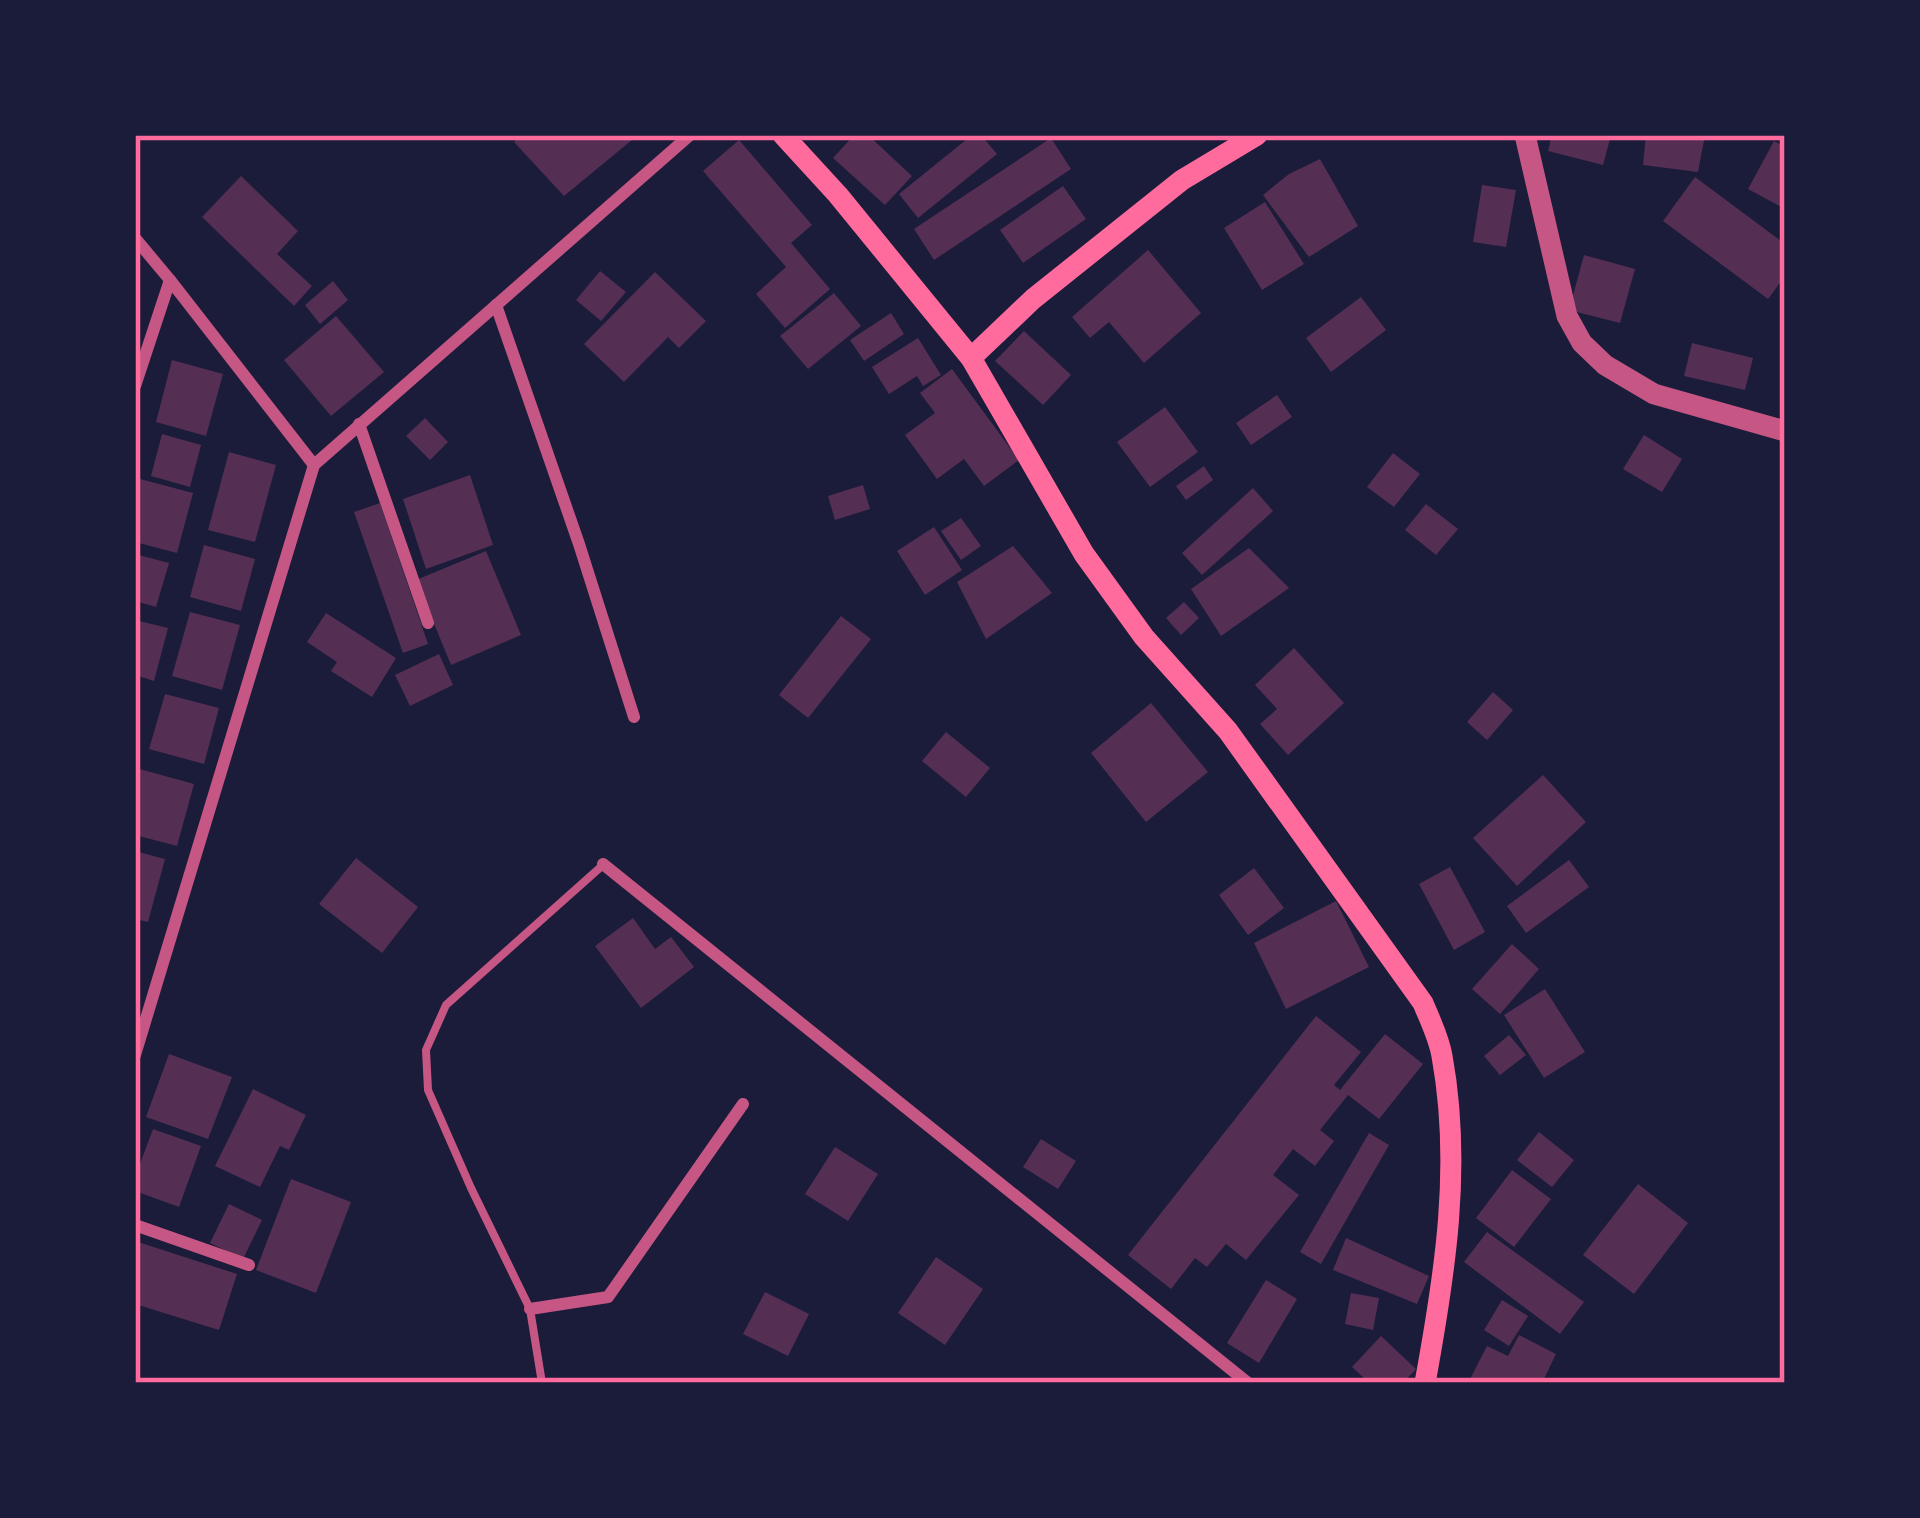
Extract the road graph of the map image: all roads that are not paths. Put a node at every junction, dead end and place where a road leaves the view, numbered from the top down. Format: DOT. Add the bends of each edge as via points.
graph roads {
  1 [pos="690,135"];
  2 [pos="783,135"];
  3 [pos="1257,135"];
  4 [pos="1525,135"];
  5 [pos="135,238"];
  6 [pos="170,280"];
  7 [pos="496,305"];
  8 [pos="971,358"];
  9 [pos="135,386"];
  10 [pos="359,424"];
  11 [pos="1785,431"];
  12 [pos="314,465"];
  13 [pos="428,623"];
  14 [pos="634,717"];
  15 [pos="603,864"];
  16 [pos="135,1055"];
  17 [pos="742,1104"];
  18 [pos="135,1225"];
  19 [pos="249,1265"];
  20 [pos="530,1309"];
  21 [pos="542,1383"];
  22 [pos="1248,1383"];
  23 [pos="1425,1383"];
  1 -- 7 [label="street"];
  2 -- 8 [label="main road"];
  3 -- 8 [label="main road" via="1182,180"];
  4 -- 11 [label="street" via="1567,316 1582,343 1654,394"];
  5 -- 6 [label="street"];
  6 -- 9 [label="street"];
  6 -- 12 [label="street"];
  7 -- 10 [label="street"];
  7 -- 14 [label="street"];
  8 -- 23 [label="main road" via="1084,554 1228,731 1423,1003 1442,1052 1453,1191"];
  10 -- 12 [label="street"];
  10 -- 13 [label="street"];
  12 -- 16 [label="street"];
  15 -- 20 [label="lane" via="446,1005 426,1050 428,1090"];
  15 -- 22 [label="street"];
  17 -- 20 [label="street" via="608,1297"];
  18 -- 19 [label="street"];
  20 -- 21 [label="lane"];
}
